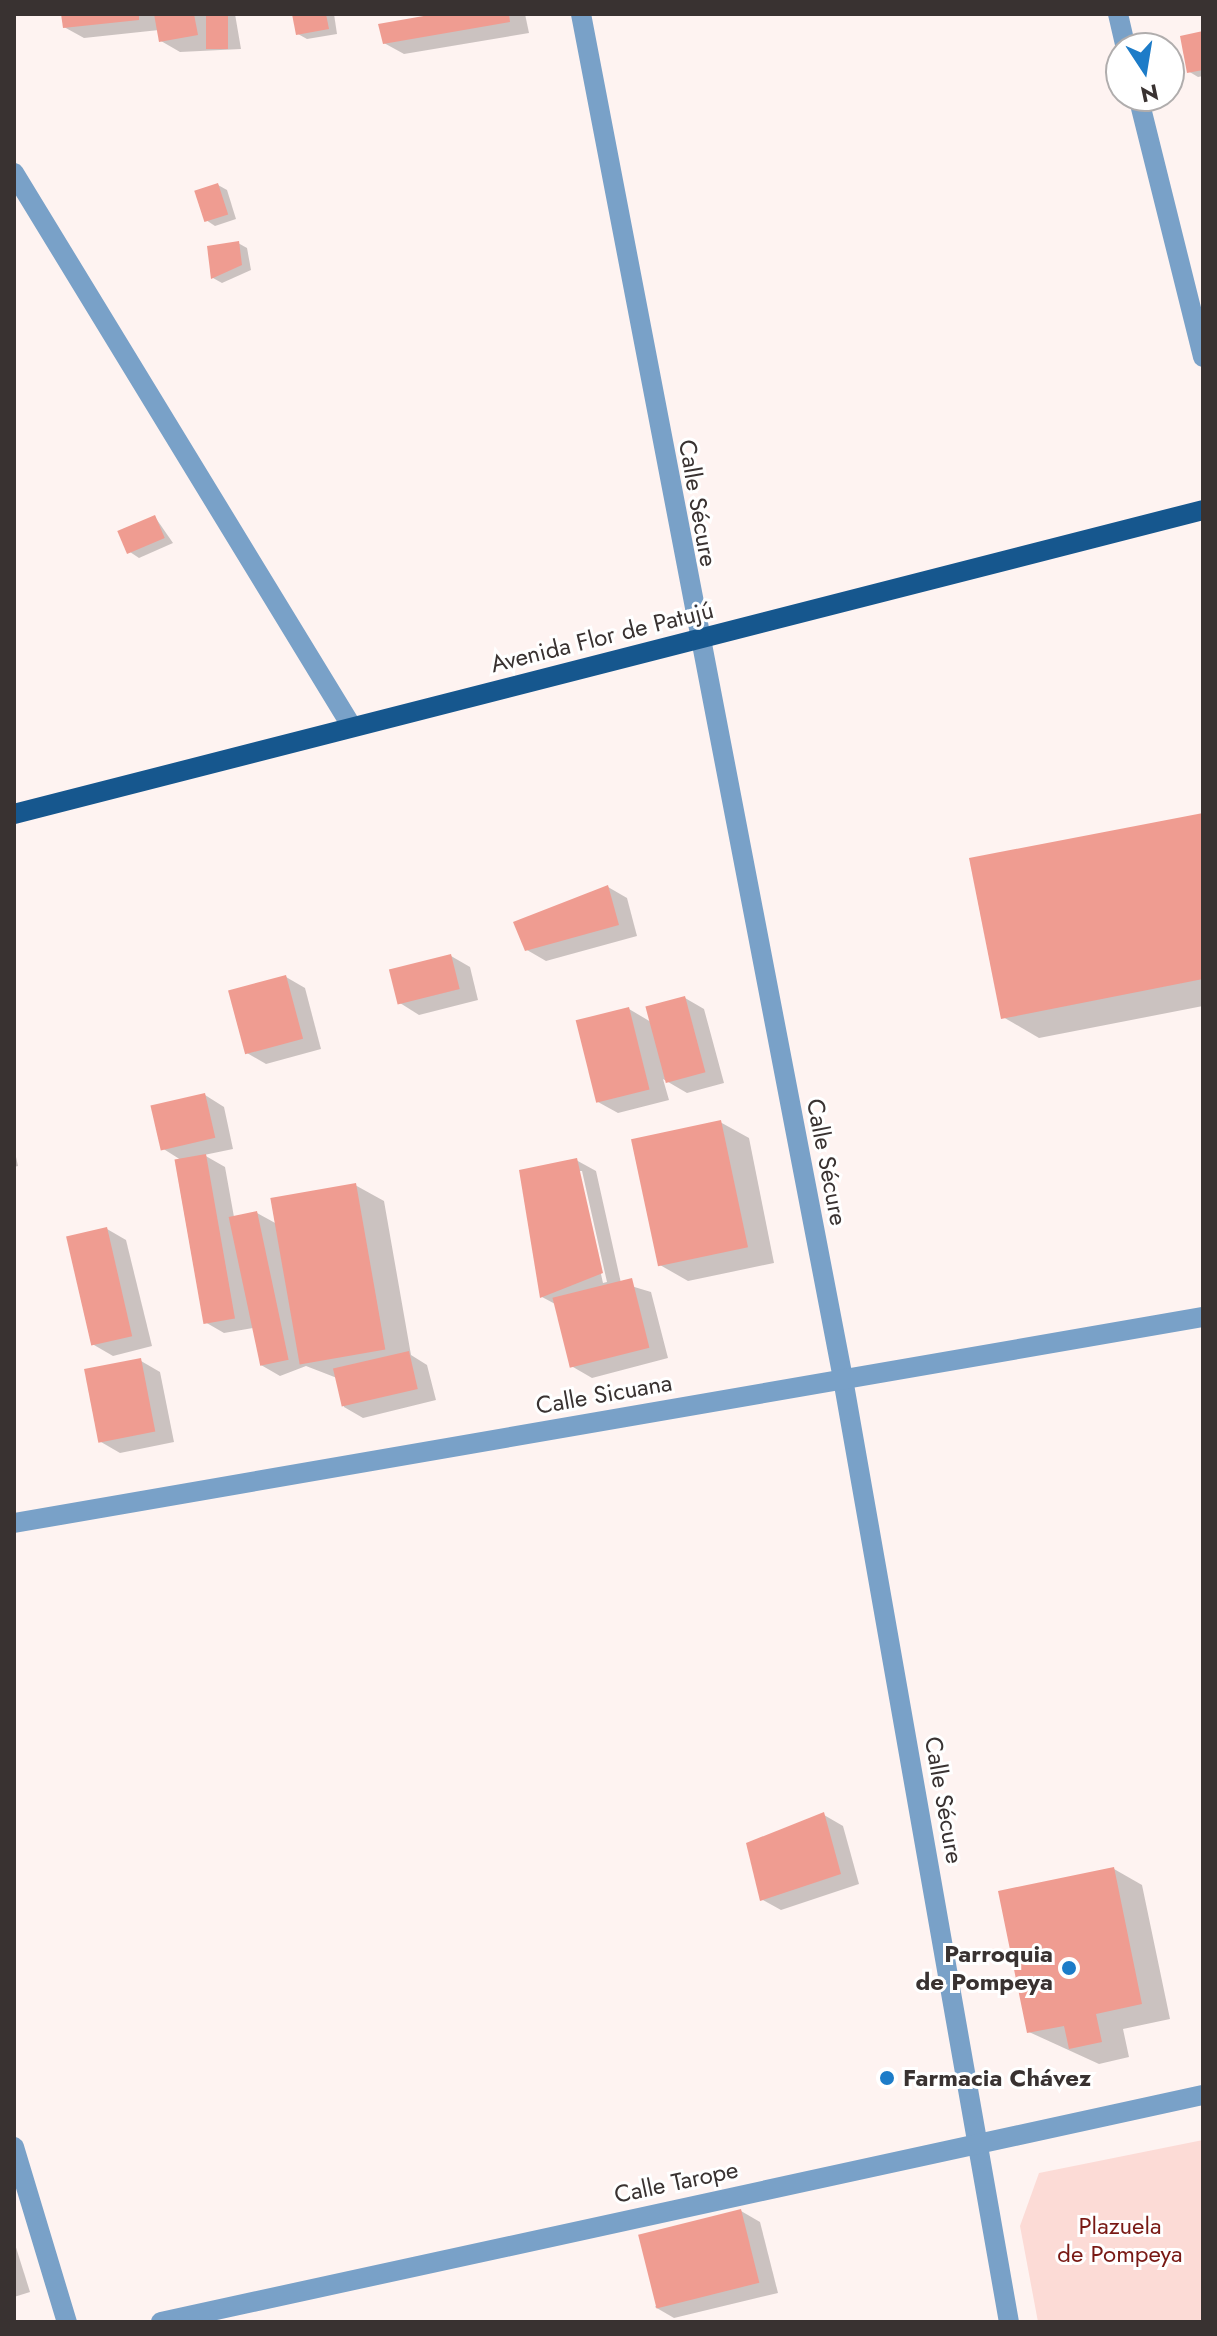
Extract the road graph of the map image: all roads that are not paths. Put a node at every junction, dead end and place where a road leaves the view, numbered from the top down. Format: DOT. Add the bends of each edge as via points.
graph roads {
  1 [pos="581,14"];
  2 [pos="1142,112"];
  3 [pos="14,173"];
  4 [pos="1203,357"];
  5 [pos="1203,510"];
  6 [pos="696,639"];
  7 [pos="352,727"];
  8 [pos="14,814"];
  9 [pos="1203,1317"];
  10 [pos="843,1379"];
  11 [pos="14,1523"];
  12 [pos="1203,2095"];
  13 [pos="978,2142"];
  14 [pos="14,2147"];
  15 [pos="67,2322"];
  16 [pos="161,2322"];
  17 [pos="1009,2322"];
  1 -- 6 [label="street, Calle Sécure"];
  2 -- 4 [label="street"];
  3 -- 7 [label="street"];
  5 -- 6 [label="main road, Avenida Flor de Patujú"];
  6 -- 7 [label="main road, Avenida Flor de Patujú"];
  6 -- 10 [label="street, Calle Sécure"];
  7 -- 8 [label="main road, Avenida Flor de Patujú"];
  9 -- 10 [label="street, Calle Sicuana"];
  10 -- 11 [label="street, Calle Sicuana"];
  10 -- 13 [label="street, Calle Sécure"];
  12 -- 13 [label="street, Calle Tarope"];
  13 -- 16 [label="street, Calle Tarope"];
  13 -- 17 [label="street, Calle Sécure"];
  14 -- 15 [label="street"];
}
